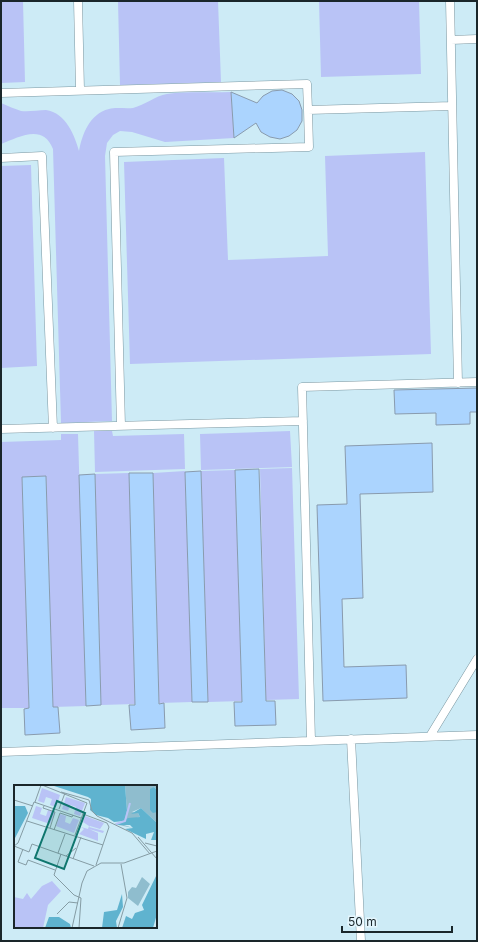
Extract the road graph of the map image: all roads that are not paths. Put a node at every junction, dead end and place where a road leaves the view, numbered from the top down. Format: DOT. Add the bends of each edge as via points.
graph roads {
  1 [pos="78,1"];
  2 [pos="450,1"];
  3 [pos="477,39"];
  4 [pos="451,40"];
  5 [pos="80,90"];
  6 [pos="1,92"];
  7 [pos="452,106"];
  8 [pos="308,110"];
  9 [pos="1,158"];
  10 [pos="477,382"];
  11 [pos="458,383"];
  12 [pos="303,421"];
  13 [pos="121,426"];
  14 [pos="53,428"];
  15 [pos="1,429"];
  16 [pos="477,659"];
  17 [pos="477,735"];
  18 [pos="430,736"];
  19 [pos="351,739"];
  20 [pos="311,741"];
  21 [pos="1,752"];
  22 [pos="361,941"];
  1 -- 5 [label="lane"];
  2 -- 4 [label="lane"];
  3 -- 4 [label="lane"];
  4 -- 7 [label="lane"];
  5 -- 6 [label="lane"];
  5 -- 8 [label="lane" via="307,84"];
  7 -- 8 [label="lane"];
  7 -- 11 [label="lane"];
  8 -- 13 [label="lane" via="309,146 114,152"];
  9 -- 14 [label="lane" via="42,156"];
  10 -- 11 [label="lane"];
  11 -- 12 [label="lane" via="302,387"];
  12 -- 13 [label="lane"];
  12 -- 20 [label="lane"];
  13 -- 14 [label="lane"];
  14 -- 15 [label="lane"];
  16 -- 18 [label="lane"];
  17 -- 18 [label="lane"];
  18 -- 19 [label="lane"];
  19 -- 20 [label="lane"];
  19 -- 22 [label="lane"];
  20 -- 21 [label="lane"];
}
